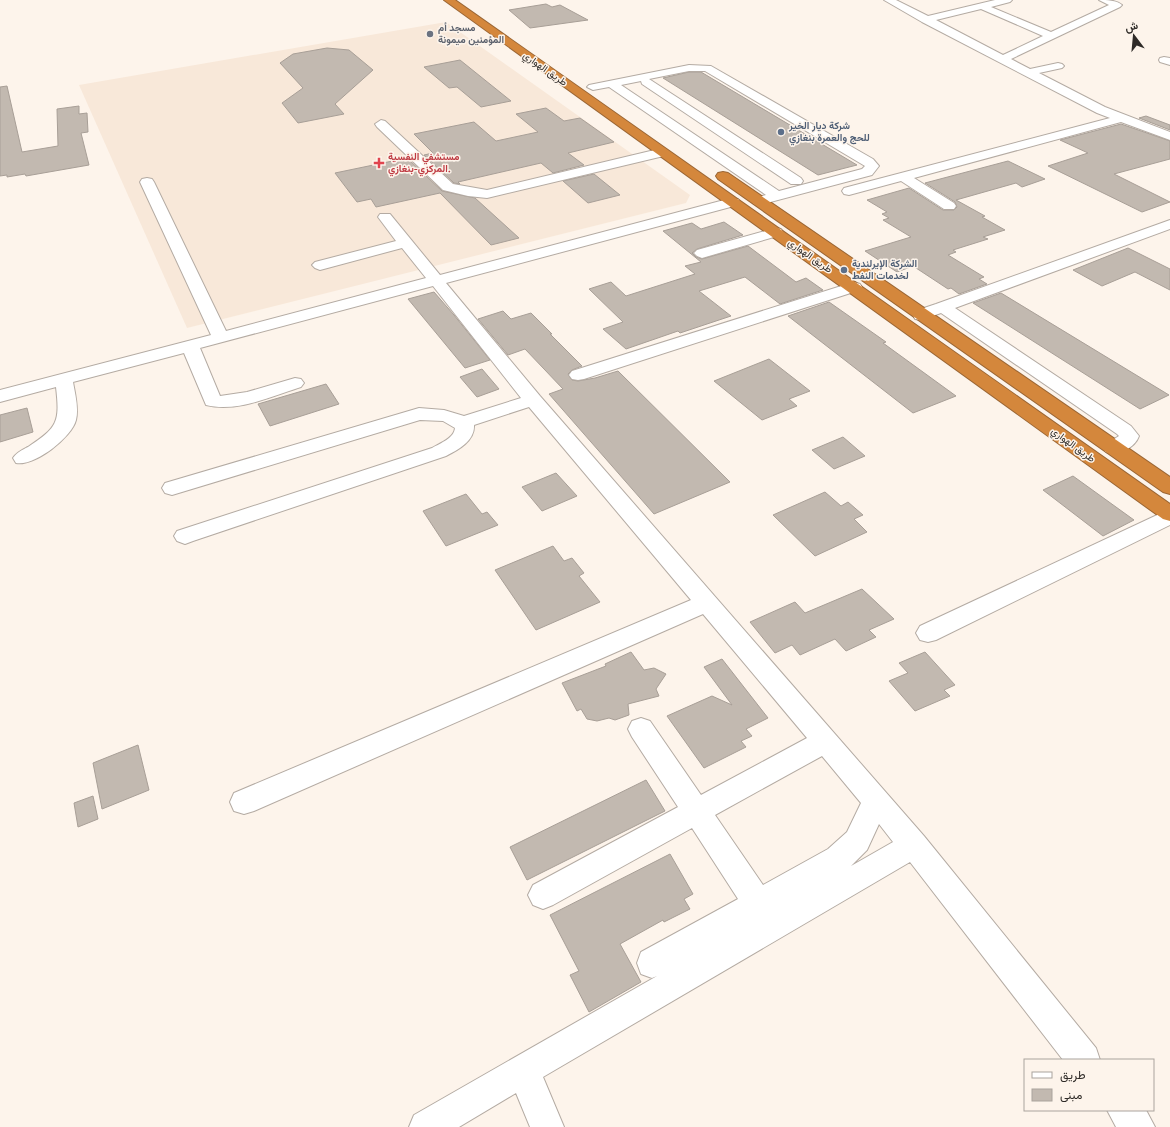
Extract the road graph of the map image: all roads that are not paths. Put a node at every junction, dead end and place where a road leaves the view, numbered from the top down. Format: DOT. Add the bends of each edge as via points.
graph roads {
  1 [pos="449,0"];
  2 [pos="467,0"];
  3 [pos="889,0"];
  4 [pos="1007,0"];
  5 [pos="1104,0"];
  6 [pos="981,6"];
  7 [pos="926,20"];
  8 [pos="1052,36"];
  9 [pos="1002,59"];
  10 [pos="1058,66"];
  11 [pos="1029,72"];
  12 [pos="646,82"];
  13 [pos="610,83"];
  14 [pos="593,87"];
  15 [pos="1122,118"];
  16 [pos="381,124"];
  17 [pos="715,128"];
  18 [pos="686,134"];
  19 [pos="1170,136"];
  20 [pos="663,152"];
  21 [pos="903,177"];
  22 [pos="796,181"];
  23 [pos="147,182"];
  24 [pos="834,195"];
  25 [pos="733,202"];
  26 [pos="775,204"];
  27 [pos="949,206"];
  28 [pos="789,207"];
  29 [pos="385,217"];
  30 [pos="1170,224"];
  31 [pos="776,232"];
  32 [pos="405,243"];
  33 [pos="702,253"];
  34 [pos="320,265"];
  35 [pos="435,281"];
  36 [pos="854,287"];
  37 [pos="942,307"];
  38 [pos="921,315"];
  39 [pos="221,337"];
  40 [pos="190,346"];
  41 [pos="578,375"];
  42 [pos="64,379"];
  43 [pos="295,383"];
  44 [pos="0,396"];
  45 [pos="533,400"];
  46 [pos="462,423"];
  47 [pos="1113,448"];
  48 [pos="23,458"];
  49 [pos="172,488"];
  50 [pos="1170,488"];
  51 [pos="1170,515"];
  52 [pos="185,536"];
  53 [pos="707,603"];
  54 [pos="928,633"];
  55 [pos="641,729"];
  56 [pos="825,741"];
  57 [pos="876,801"];
  58 [pos="244,802"];
  59 [pos="696,811"];
  60 [pos="914,845"];
  61 [pos="543,895"];
  62 [pos="759,904"];
  63 [pos="652,963"];
  64 [pos="1083,1059"];
  65 [pos="524,1071"];
  66 [pos="1125,1111"];
  67 [pos="426,1127"];
  68 [pos="547,1127"];
  69 [pos="1138,1127"];
  1 -- 20 [label="highway, طريق الهواري"];
  2 -- 14 [label="highway, طريق الهواري"];
  3 -- 7 [label="street"];
  4 -- 6 [label="street"];
  5 -- 8 [label="street" via="1117,5"];
  6 -- 7 [label="street"];
  6 -- 8 [label="street"];
  7 -- 9 [label="street"];
  8 -- 9 [label="street"];
  9 -- 11 [label="street"];
  10 -- 11 [label="street"];
  11 -- 15 [label="street" via="1091,105"];
  12 -- 17 [label="street"];
  13 -- 14 [label="street"];
  13 -- 18 [label="street"];
  13 -- 26 [label="street" via="694,67 707,68 872,166 868,172"];
  14 -- 26 [label="highway, طريق الهواري" via="759,201"];
  15 -- 19 [label="street"];
  15 -- 21 [label="street"];
  16 -- 20 [label="street" via="448,187 487,194"];
  17 -- 18 [label="street"];
  17 -- 22 [label="street"];
  18 -- 26 [label="street"];
  20 -- 25 [label="highway, طريق الهواري"];
  21 -- 24 [label="street"];
  21 -- 27 [label="street"];
  23 -- 39 [label="street"];
  25 -- 31 [label="highway, طريق الهواري"];
  25 -- 35 [label="street"];
  26 -- 28 [label="street"];
  26 -- 38 [label="highway, طريق الهواري"];
  29 -- 32 [label="street"];
  30 -- 37 [label="street"];
  31 -- 33 [label="street"];
  31 -- 36 [label="highway, طريق الهواري"];
  32 -- 34 [label="street"];
  32 -- 35 [label="street"];
  35 -- 39 [label="street"];
  35 -- 45 [label="street"];
  36 -- 41 [label="street"];
  36 -- 51 [label="highway, طريق الهواري"];
  37 -- 38 [label="street"];
  37 -- 47 [label="street" via="1124,430 1129,436 1128,440"];
  38 -- 47 [label="highway, طريق الهواري"];
  39 -- 40 [label="street"];
  40 -- 42 [label="street"];
  40 -- 43 [label="street" via="216,402 228,402"];
  42 -- 44 [label="street"];
  42 -- 48 [label="street" via="66,424 36,451"];
  45 -- 46 [label="street"];
  45 -- 53 [label="street"];
  46 -- 49 [label="street" via="440,415 419,414"];
  46 -- 52 [label="street" via="464,434 455,443 439,452"];
  47 -- 50 [label="highway, طريق الهواري"];
  51 -- 54 [label="street"];
  53 -- 56 [label="street"];
  53 -- 58 [label="street"];
  55 -- 59 [label="street"];
  56 -- 57 [label="street"];
  56 -- 59 [label="street"];
  57 -- 60 [label="street"];
  57 -- 62 [label="street" via="864,830 848,851 827,867"];
  59 -- 61 [label="street"];
  59 -- 62 [label="street"];
  60 -- 64 [label="street"];
  60 -- 65 [label="street"];
  62 -- 63 [label="street"];
  65 -- 67 [label="street"];
  65 -- 68 [label="street"];
  66 -- 69 [label="street"];
}
